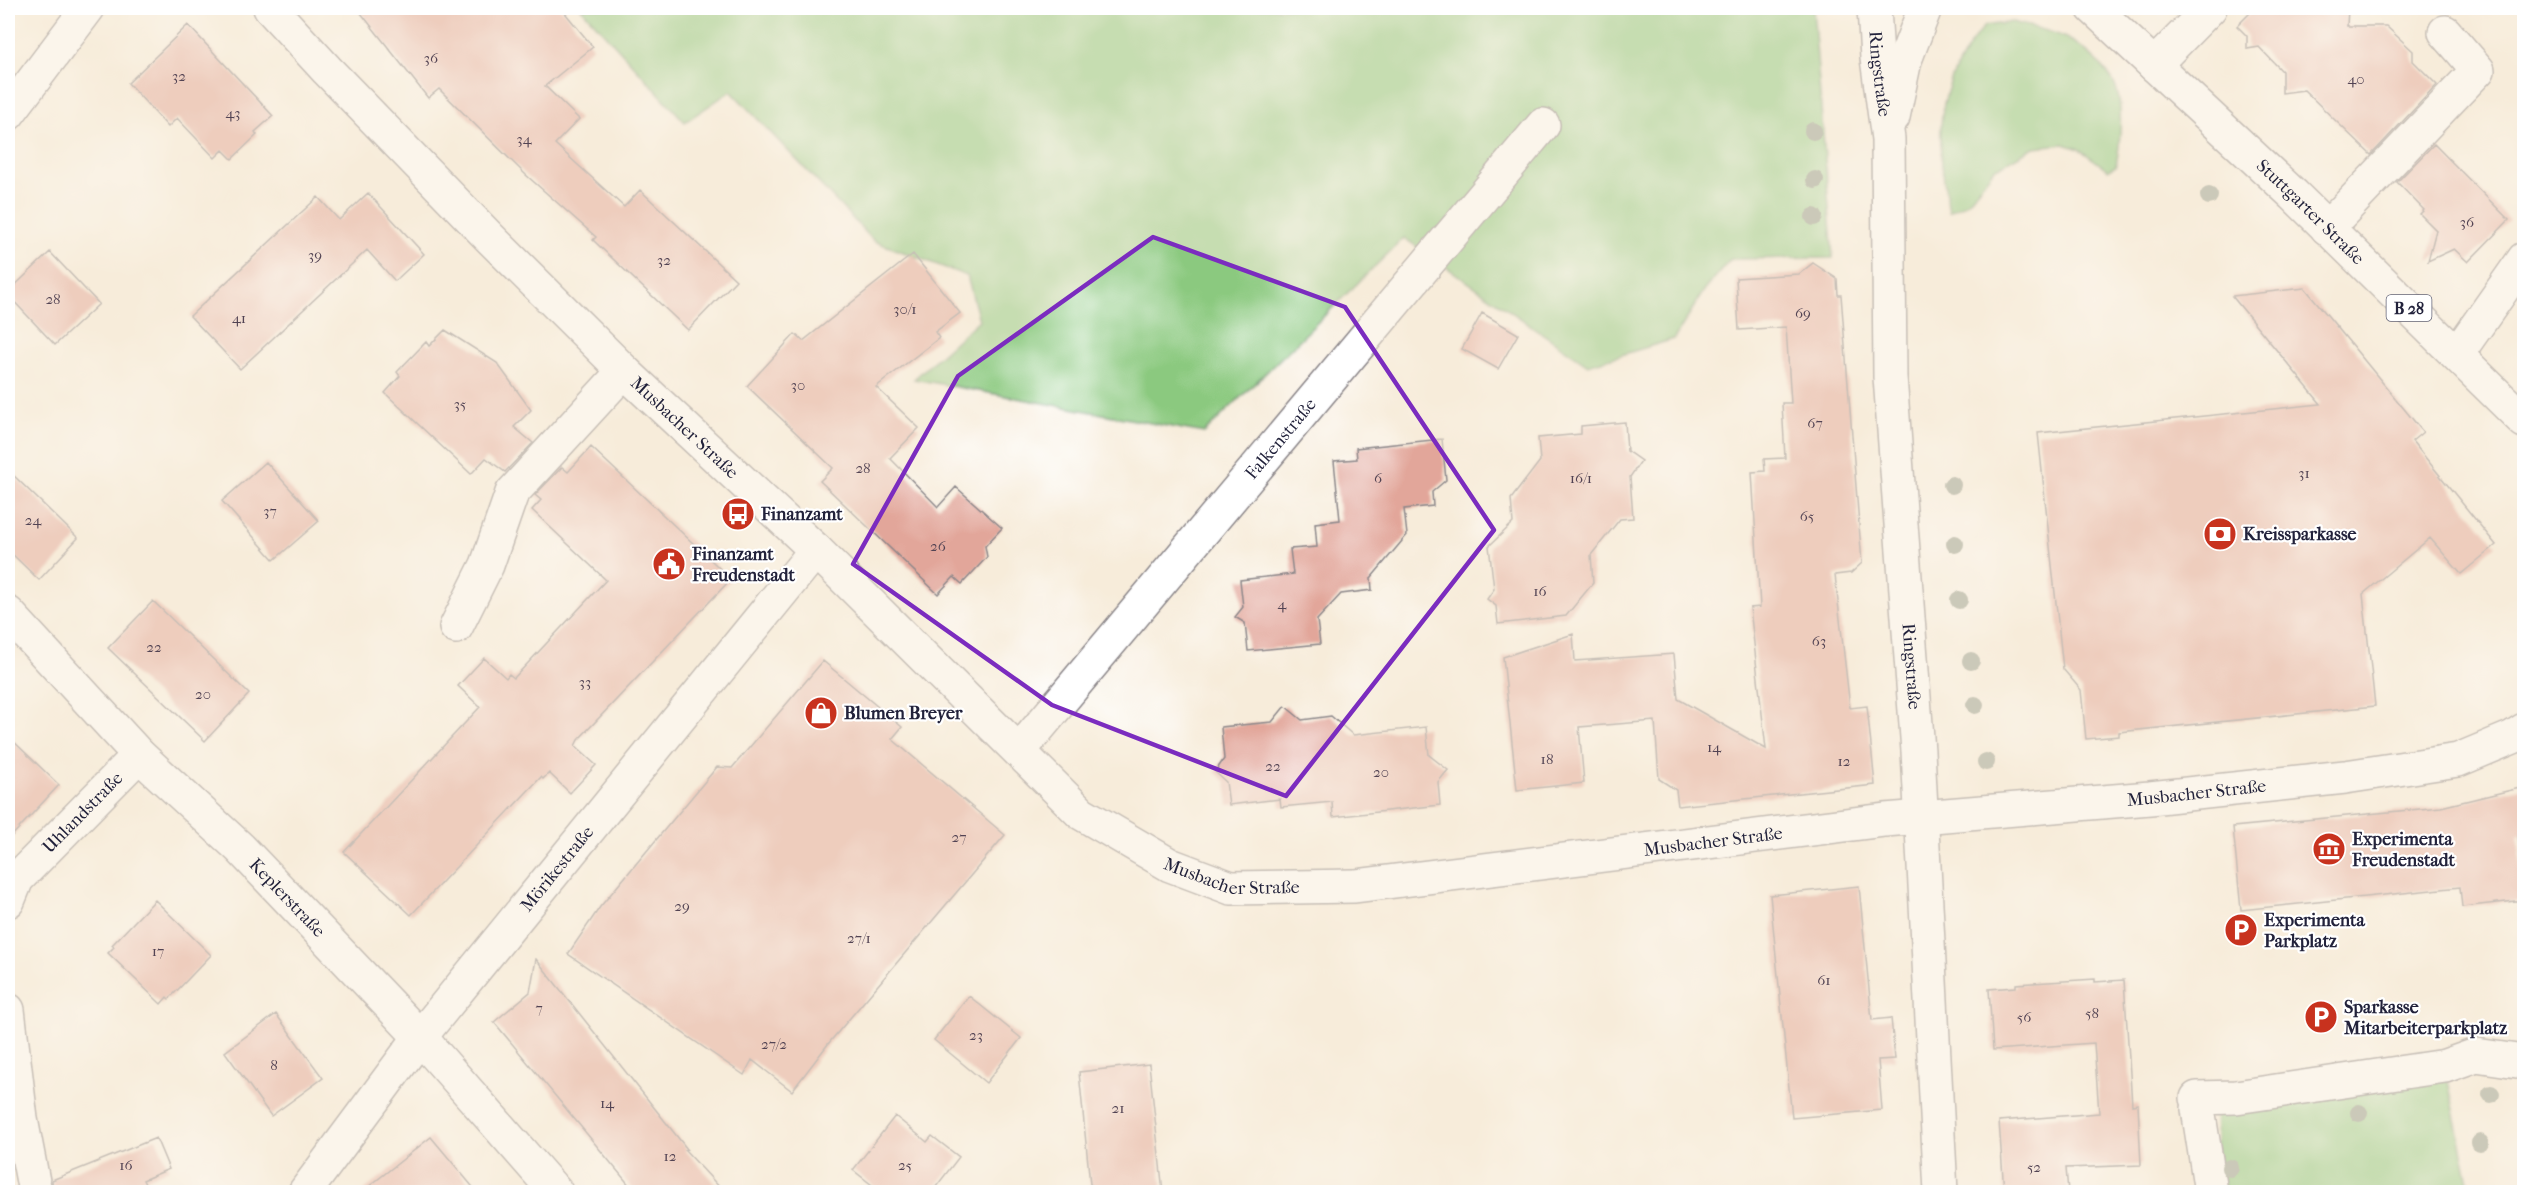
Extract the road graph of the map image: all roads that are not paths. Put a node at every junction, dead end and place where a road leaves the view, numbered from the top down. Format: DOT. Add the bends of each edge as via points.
graph roads {
  1 [pos="88,8"];
  2 [pos="270,8"];
  3 [pos="1874,8"];
  4 [pos="1925,8"];
  5 [pos="2093,8"];
  6 [pos="2210,8"];
  7 [pos="2445,32"];
  8 [pos="2154,65"];
  9 [pos="8,114"];
  10 [pos="1543,125"];
  11 [pos="1888,139"];
  12 [pos="2327,228"];
  13 [pos="2524,259"];
  14 [pos="2457,354"];
  15 [pos="624,371"];
  16 [pos="2524,421"];
  17 [pos="816,550"];
  18 [pos="8,613"];
  19 [pos="456,627"];
  20 [pos="2524,730"];
  21 [pos="1020,750"];
  22 [pos="139,755"];
  23 [pos="1922,817"];
  24 [pos="8,902"];
  25 [pos="8,1010"];
  26 [pos="420,1037"];
  27 [pos="2524,1062"];
  28 [pos="35,1192"];
  29 [pos="305,1192"];
  30 [pos="556,1192"];
  31 [pos="1941,1192"];
  32 [pos="2211,1192"];
  1 -- 9 [label="street"];
  2 -- 15 [label="street, Musbacher Straße"];
  3 -- 11 [label="street, Ringstraße"];
  4 -- 11 [label="street, Ringstraße" via="1905,60"];
  5 -- 8 [label="street, Stuttgarter Straße / B 28"];
  6 -- 8 [label="street"];
  7 -- 12 [label="street" via="2478,70"];
  8 -- 12 [label="street, Stuttgarter Straße / B 28"];
  10 -- 21 [label="street, Falkenstraße"];
  11 -- 23 [label="street, Ringstraße" via="1890,377"];
  12 -- 14 [label="street, Stuttgarter Straße / B 28"];
  13 -- 14 [label="street"];
  14 -- 16 [label="street, Stuttgarter Straße / B 28"];
  15 -- 17 [label="street, Musbacher Straße"];
  15 -- 19 [label="street" via="512,493 487,565"];
  17 -- 21 [label="street, Musbacher Straße"];
  17 -- 26 [label="street, Mörikestraße"];
  18 -- 22 [label="street, Keplerstraße"];
  20 -- 23 [label="street, Musbacher Straße" via="2458,760 2406,769 2150,798"];
  21 -- 23 [label="street, Musbacher Straße" via="1081,813 1170,865 1231,888 1355,886"];
  22 -- 24 [label="street, Uhlandstraße" via="17,879"];
  22 -- 26 [label="street, Keplerstraße" via="240,849"];
  23 -- 31 [label="street, Ringstraße"];
  25 -- 28 [label="street" via="21,1119"];
  26 -- 29 [label="street, Mörikestraße"];
  26 -- 30 [label="street, Keplerstraße"];
  27 -- 32 [label="street" via="2476,1055 2445,1066 2198,1104"];
}
